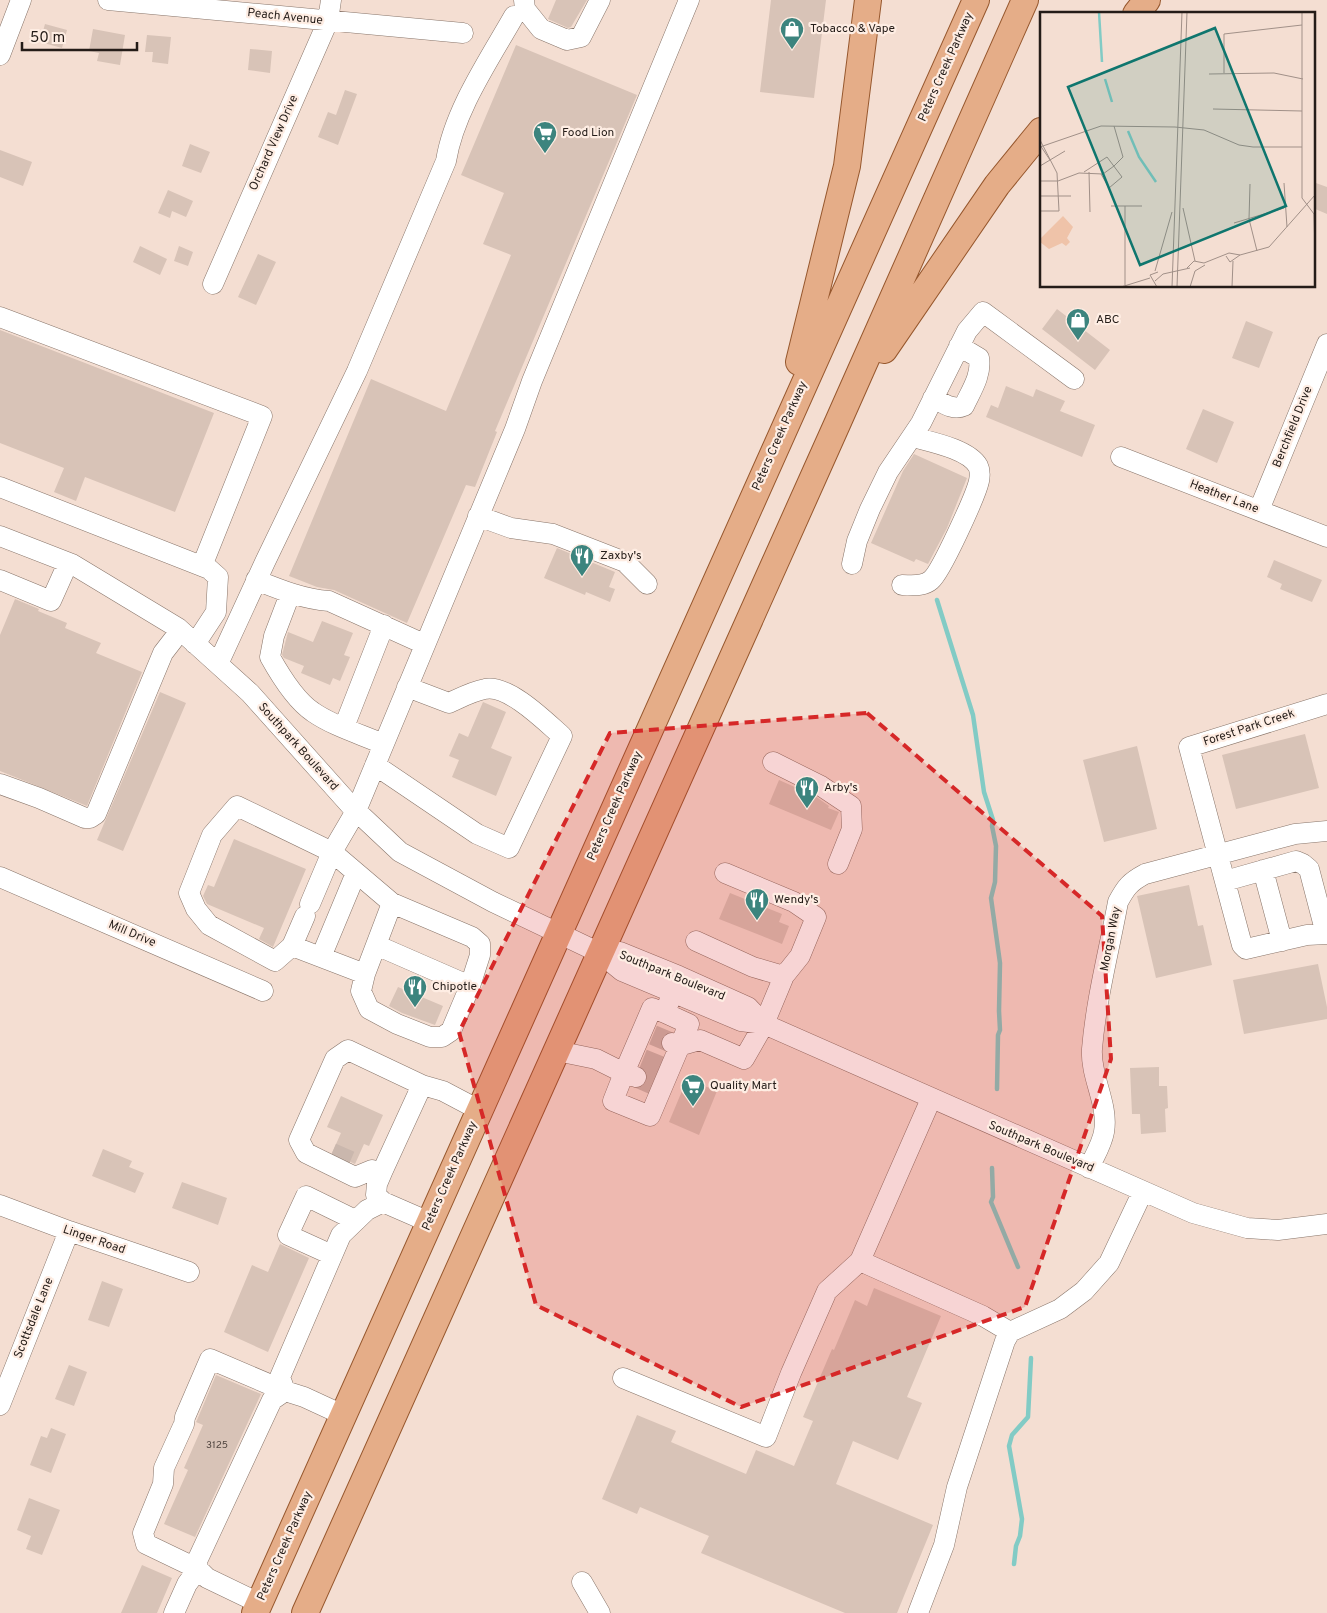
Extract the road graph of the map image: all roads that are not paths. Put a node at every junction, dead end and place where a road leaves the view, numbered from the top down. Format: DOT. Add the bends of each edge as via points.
graph roads {
  1 [pos="21,0"];
  2 [pos="108,0"];
  3 [pos="331,0"];
  4 [pos="600,0"];
  5 [pos="689,0"];
  6 [pos="868,0"];
  7 [pos="976,0"];
  8 [pos="1025,0"];
  9 [pos="1147,0"];
  10 [pos="519,8"];
  11 [pos="1138,12"];
  12 [pos="328,21"];
  13 [pos="463,33"];
  14 [pos="0,55"];
  15 [pos="1040,132"];
  16 [pos="212,284"];
  17 [pos="0,316"];
  18 [pos="1327,344"];
  19 [pos="959,346"];
  20 [pos="1074,379"];
  21 [pos="933,398"];
  22 [pos="838,422"];
  23 [pos="913,437"];
  24 [pos="779,440"];
  25 [pos="1120,457"];
  26 [pos="0,487"];
  27 [pos="1259,510"];
  28 [pos="478,516"];
  29 [pos="0,536"];
  30 [pos="1327,537"];
  31 [pos="68,563"];
  32 [pos="852,564"];
  33 [pos="202,566"];
  34 [pos="0,580"];
  35 [pos="256,580"];
  36 [pos="647,584"];
  37 [pos="902,585"];
  38 [pos="290,594"];
  39 [pos="384,626"];
  40 [pos="180,630"];
  41 [pos="195,644"];
  42 [pos="424,644"];
  43 [pos="218,664"];
  44 [pos="407,687"];
  45 [pos="1327,704"];
  46 [pos="344,727"];
  47 [pos="383,744"];
  48 [pos="773,762"];
  49 [pos="375,765"];
  50 [pos="0,784"];
  51 [pos="356,811"];
  52 [pos="1327,831"];
  53 [pos="332,852"];
  54 [pos="1218,854"];
  55 [pos="838,864"];
  56 [pos="1264,870"];
  57 [pos="356,872"];
  58 [pos="724,873"];
  59 [pos="0,877"];
  60 [pos="1225,881"];
  61 [pos="392,903"];
  62 [pos="558,932"];
  63 [pos="1327,934"];
  64 [pos="696,941"];
  65 [pos="1282,941"];
  66 [pos="376,945"];
  67 [pos="292,946"];
  68 [pos="600,952"];
  69 [pos="321,957"];
  70 [pos="365,974"];
  71 [pos="784,976"];
  72 [pos="470,986"];
  73 [pos="263,991"];
  74 [pos="673,992"];
  75 [pos="665,1013"];
  76 [pos="764,1024"];
  77 [pos="676,1044"];
  78 [pos="557,1051"];
  79 [pos="642,1073"];
  80 [pos="422,1085"];
  81 [pos="931,1099"];
  82 [pos="479,1110"];
  83 [pos="299,1140"];
  84 [pos="332,1153"];
  85 [pos="1089,1168"];
  86 [pos="369,1169"];
  87 [pos="1143,1191"];
  88 [pos="383,1202"];
  89 [pos="0,1205"];
  90 [pos="355,1220"];
  91 [pos="430,1222"];
  92 [pos="1327,1224"];
  93 [pos="69,1231"];
  94 [pos="332,1255"];
  95 [pos="860,1260"];
  96 [pos="190,1272"];
  97 [pos="1010,1332"];
  98 [pos="622,1378"];
  99 [pos="285,1391"];
  100 [pos="0,1405"];
  101 [pos="343,1415"];
  102 [pos="198,1569"];
  103 [pos="582,1582"];
  104 [pos="257,1608"];
  105 [pos="174,1613"];
  106 [pos="305,1613"];
  107 [pos="600,1613"];
  108 [pos="918,1613"];
  1 -- 14 [label="street"];
  2 -- 12 [label="street, Peach Avenue"];
  3 -- 12 [label="street, Orchard View Drive"];
  4 -- 10 [label="street" via="581,37 567,40 541,29 525,9"];
  5 -- 28 [label="street"];
  6 -- 24 [label="main road" via="847,166"];
  7 -- 24 [label="main road, Peters Creek Parkway"];
  8 -- 22 [label="main road"];
  9 -- 11 [label="main road"];
  10 -- 35 [label="street" via="460,116 446,161 357,371"];
  12 -- 13 [label="street, Peach Avenue"];
  12 -- 16 [label="street, Orchard View Drive"];
  15 -- 22 [label="main road" via="997,185 892,337"];
  17 -- 33 [label="street" via="262,416"];
  18 -- 27 [label="street, Berchfield Drive"];
  19 -- 20 [label="street" via="966,331 983,312"];
  19 -- 21 [label="street"];
  19 -- 21 [label="street" via="978,358 980,366 964,406 952,408"];
  21 -- 23 [label="street"];
  22 -- 68 [label="main road"];
  23 -- 32 [label="street" via="888,472 870,509"];
  23 -- 37 [label="street" via="963,453 977,464 980,475 974,496 938,572 926,583"];
  24 -- 62 [label="main road, Peters Creek Parkway"];
  25 -- 27 [label="street, Heather Lane"];
  26 -- 33 [label="street"];
  27 -- 30 [label="street, Heather Lane"];
  28 -- 36 [label="street" via="510,528 553,534 625,562"];
  28 -- 42 [label="street"];
  29 -- 31 [label="street, Southpark Boulevard"];
  31 -- 34 [label="street" via="50,601"];
  31 -- 40 [label="street, Southpark Boulevard"];
  33 -- 41 [label="street" via="218,578 218,596 216,612"];
  35 -- 38 [label="street"];
  35 -- 43 [label="street"];
  38 -- 39 [label="street" via="329,601"];
  38 -- 46 [label="street" via="274,636 270,657 283,681 311,710"];
  39 -- 42 [label="street"];
  39 -- 46 [label="street"];
  40 -- 41 [label="street, Southpark Boulevard"];
  40 -- 50 [label="street" via="164,653 96,814 84,818"];
  41 -- 43 [label="street, Southpark Boulevard"];
  42 -- 44 [label="street"];
  43 -- 51 [label="street, Southpark Boulevard" via="250,693"];
  44 -- 47 [label="street"];
  44 -- 49 [label="street" via="449,703 486,688 505,692 562,736 509,848 477,834"];
  45 -- 54 [label="street, Forest Park Creek" via="1189,747"];
  46 -- 47 [label="street"];
  47 -- 49 [label="street"];
  48 -- 55 [label="street" via="852,806 852,830"];
  49 -- 51 [label="street"];
  51 -- 53 [label="street"];
  51 -- 62 [label="street, Southpark Boulevard" via="400,852 493,902"];
  52 -- 54 [label="street, Morgan Way" via="1295,834"];
  53 -- 57 [label="street"];
  53 -- 67 [label="street"];
  53 -- 67 [label="street" via="237,806 212,835 189,893 196,909 209,925 275,962"];
  54 -- 60 [label="street"];
  54 -- 85 [label="street, Morgan Way" via="1145,874 1131,882 1118,902 1092,1052 1104,1133"];
  56 -- 60 [label="street"];
  56 -- 63 [label="street" via="1296,861 1309,869"];
  56 -- 65 [label="street"];
  57 -- 61 [label="street"];
  57 -- 69 [label="street"];
  58 -- 71 [label="street" via="794,902 816,918 800,956"];
  59 -- 73 [label="street, Mill Drive"];
  60 -- 65 [label="street" via="1246,949"];
  61 -- 66 [label="street"];
  61 -- 72 [label="street" via="472,937 480,944 480,955"];
  62 -- 68 [label="street, Southpark Boulevard"];
  62 -- 82 [label="main road, Peters Creek Parkway"];
  63 -- 65 [label="street"];
  64 -- 71 [label="street" via="753,967"];
  66 -- 70 [label="street"];
  66 -- 72 [label="street"];
  67 -- 69 [label="street"];
  68 -- 74 [label="street, Southpark Boulevard" via="622,971"];
  68 -- 76 [label="street, Southpark Boulevard" via="620,952 679,976 748,1007"];
  68 -- 78 [label="main road"];
  69 -- 70 [label="street"];
  70 -- 72 [label="street" via="361,991 369,1009 430,1037 442,1037 451,1031"];
  71 -- 76 [label="street"];
  74 -- 75 [label="street"];
  74 -- 76 [label="street, Southpark Boulevard" via="740,1021"];
  75 -- 77 [label="street" via="689,1024"];
  75 -- 79 [label="street" via="652,1008"];
  76 -- 77 [label="street" via="744,1059 700,1040"];
  76 -- 81 [label="street, Southpark Boulevard"];
  77 -- 79 [label="street" via="667,1068"];
  78 -- 79 [label="street"];
  78 -- 106 [label="main road"];
  80 -- 82 [label="street" via="442,1091"];
  80 -- 83 [label="street" via="348,1050 335,1059"];
  80 -- 86 [label="street"];
  81 -- 85 [label="street, Southpark Boulevard"];
  81 -- 95 [label="street"];
  82 -- 91 [label="main road, Peters Creek Parkway"];
  83 -- 84 [label="street"];
  83 -- 86 [label="street" via="306,1153 355,1177"];
  85 -- 87 [label="street, Southpark Boulevard"];
  86 -- 88 [label="street" via="377,1184 376,1196"];
  87 -- 92 [label="street, Southpark Boulevard" via="1193,1213 1247,1228 1278,1230"];
  87 -- 97 [label="street" via="1110,1263 1084,1292 1060,1309"];
  88 -- 90 [label="street"];
  88 -- 91 [label="street"];
  89 -- 93 [label="street, Linger Road"];
  90 -- 94 [label="street" via="341,1235"];
  90 -- 94 [label="street" via="306,1196 288,1235"];
  91 -- 101 [label="main road, Peters Creek Parkway"];
  93 -- 96 [label="street, Linger Road"];
  93 -- 100 [label="street, Scottsdale Lane"];
  94 -- 99 [label="street" via="280,1377"];
  95 -- 97 [label="street" via="983,1316"];
  95 -- 98 [label="street" via="827,1291 766,1437"];
  97 -- 108 [label="street" via="957,1487 944,1545"];
  99 -- 101 [label="street"];
  99 -- 102 [label="street" via="272,1400 197,1562"];
  99 -- 102 [label="street" via="210,1359 164,1468 164,1484 142,1534 146,1544"];
  101 -- 104 [label="main road, Peters Creek Parkway"];
  102 -- 104 [label="street" via="206,1578"];
  102 -- 105 [label="street"];
  103 -- 107 [label="street"];
}
